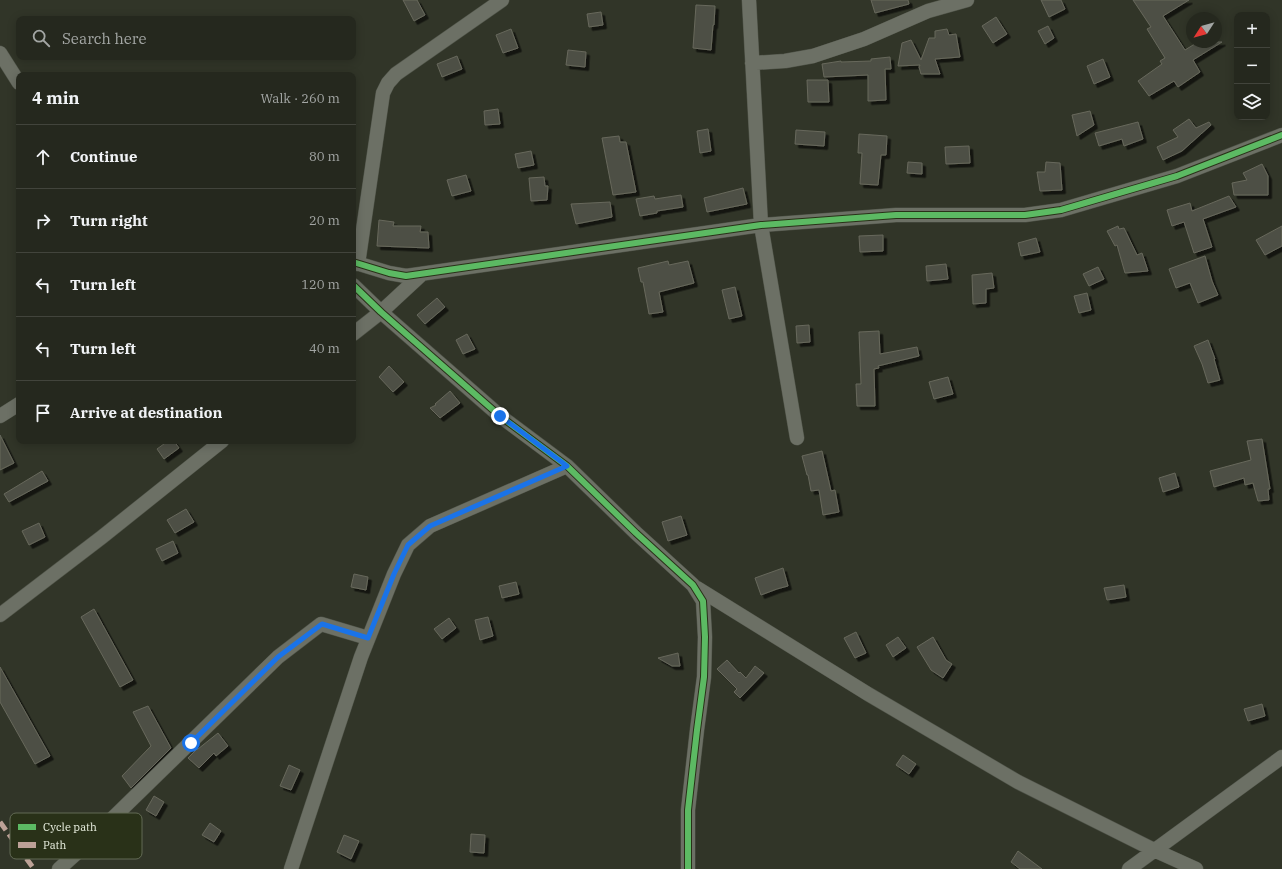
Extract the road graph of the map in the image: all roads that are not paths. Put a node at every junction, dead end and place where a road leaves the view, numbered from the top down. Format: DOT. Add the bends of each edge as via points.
graph roads {
  1 [pos="502,0"];
  2 [pos="749,0"];
  3 [pos="967,0"];
  4 [pos="0,53"];
  5 [pos="752,63"];
  6 [pos="16,78"];
  7 [pos="1282,135"];
  8 [pos="761,225"];
  9 [pos="356,257"];
  10 [pos="356,263"];
  11 [pos="422,274"];
  12 [pos="356,288"];
  13 [pos="381,312"];
  14 [pos="356,332"];
  15 [pos="16,406"];
  16 [pos="0,416"];
  17 [pos="797,438"];
  18 [pos="218,444"];
  19 [pos="567,466"];
  20 [pos="693,586"];
  21 [pos="0,614"];
  22 [pos="368,638"];
  23 [pos="1282,757"];
  24 [pos="118,813"];
  25 [pos="1154,850"];
  26 [pos="70,859"];
  27 [pos="59,869"];
  28 [pos="291,869"];
  29 [pos="688,869"];
  30 [pos="1129,869"];
  31 [pos="1196,869"];
  1 -- 9 [label="street" via="396,74 388,83 383,93"];
  2 -- 5 [label="street"];
  3 -- 5 [label="street" via="928,11 864,39 813,56"];
  4 -- 6 [label="street"];
  5 -- 8 [label="street"];
  7 -- 8 [label="street" via="1177,176 1061,210 1025,215 896,215"];
  8 -- 11 [label="street"];
  8 -- 17 [label="street"];
  10 -- 11 [label="street" via="406,276"];
  11 -- 13 [label="street"];
  12 -- 13 [label="street"];
  13 -- 14 [label="street"];
  13 -- 19 [label="street" via="500,416"];
  15 -- 16 [label="street"];
  18 -- 21 [label="street"];
  19 -- 20 [label="street"];
  19 -- 22 [label="street" via="430,526 408,545"];
  20 -- 25 [label="street" via="868,694 1018,782"];
  20 -- 29 [label="street" via="703,601 705,637 704,677 688,810"];
  22 -- 24 [label="street" via="322,624 278,657"];
  22 -- 28 [label="street"];
  23 -- 25 [label="street"];
  25 -- 30 [label="street"];
  25 -- 31 [label="street"];
  26 -- 27 [label="street"];
}
